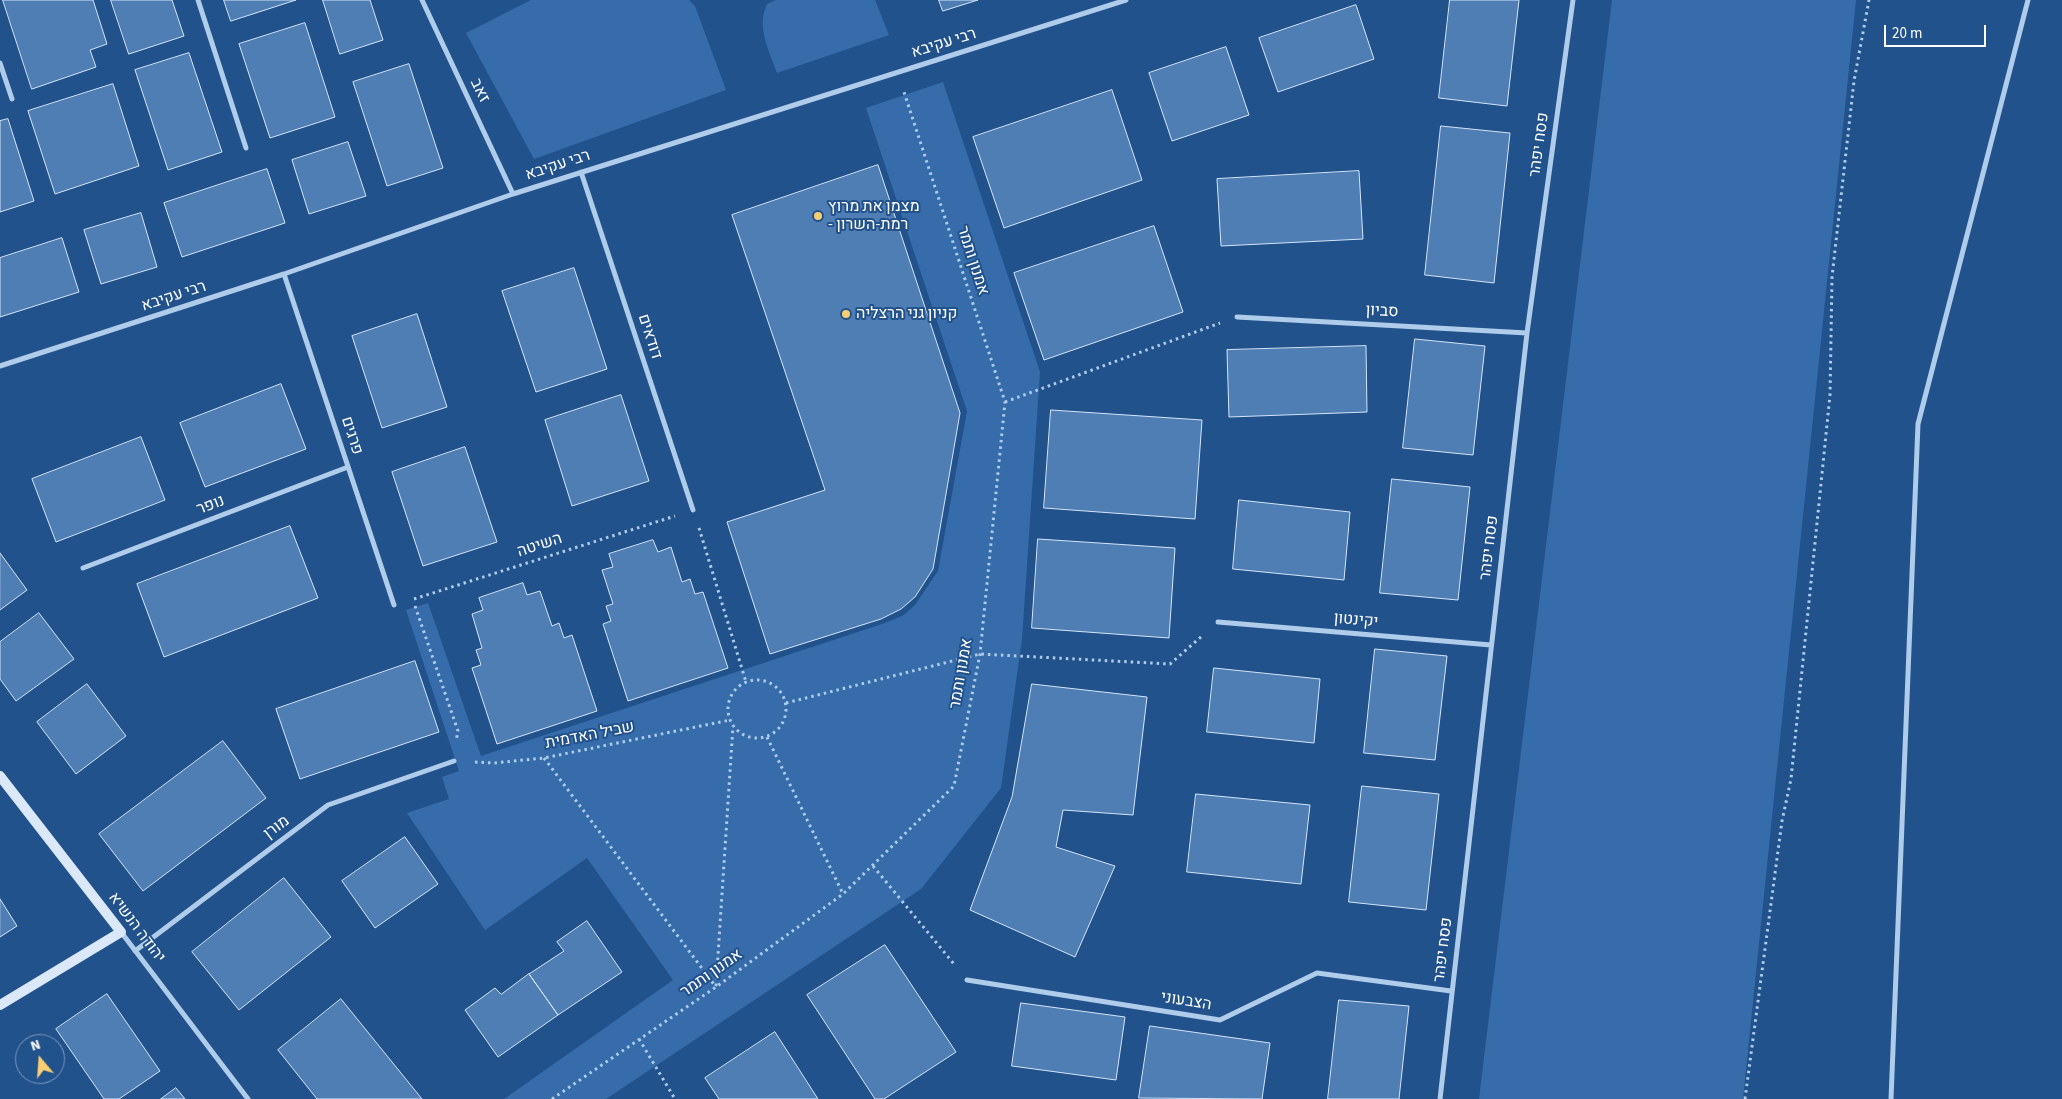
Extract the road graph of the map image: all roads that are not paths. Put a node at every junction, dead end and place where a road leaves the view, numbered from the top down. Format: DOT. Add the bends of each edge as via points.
graph roads {
  1 [pos="198,0"];
  2 [pos="422,0"];
  3 [pos="1126,0"];
  4 [pos="1573,0"];
  5 [pos="2028,0"];
  6 [pos="0,63"];
  7 [pos="12,99"];
  8 [pos="246,148"];
  9 [pos="581,172"];
  10 [pos="513,194"];
  11 [pos="284,274"];
  12 [pos="1237,317"];
  13 [pos="1527,333"];
  14 [pos="0,366"];
  15 [pos="348,467"];
  16 [pos="693,510"];
  17 [pos="83,568"];
  18 [pos="394,605"];
  19 [pos="1218,622"];
  20 [pos="1491,645"];
  21 [pos="454,761"];
  22 [pos="0,776"];
  23 [pos="121,932"];
  24 [pos="135,951"];
  25 [pos="967,980"];
  26 [pos="1452,991"];
  27 [pos="0,1005"];
  28 [pos="248,1099"];
  29 [pos="1440,1099"];
  30 [pos="1891,1099"];
  1 -- 8 [label="street"];
  2 -- 10 [label="street, זאב"];
  3 -- 9 [label="street, רבי עקיבא"];
  4 -- 13 [label="street, פסח יפהר"];
  5 -- 30 [label="street" via="1918,424"];
  6 -- 7 [label="street"];
  9 -- 10 [label="street, רבי עקיבא"];
  9 -- 16 [label="street, דודאים"];
  10 -- 11 [label="street, רבי עקיבא"];
  11 -- 14 [label="street, רבי עקיבא"];
  11 -- 15 [label="street, פרגים"];
  12 -- 13 [label="street, סביון"];
  13 -- 20 [label="street, פסח יפהר"];
  15 -- 17 [label="street, נופר"];
  15 -- 18 [label="street, פרגים"];
  19 -- 20 [label="street, יקינטון"];
  20 -- 26 [label="street, פסח יפהר"];
  21 -- 24 [label="street, מורן" via="328,805"];
  22 -- 23 [label="street, יהודה הנשיא"];
  23 -- 24 [label="street, יהודה הנשיא"];
  23 -- 27 [label="street"];
  24 -- 28 [label="street, יהודה הנשיא"];
  25 -- 26 [label="street, הצבעוני" via="1220,1020 1317,973"];
  26 -- 29 [label="street, פסח יפהר"];
}
